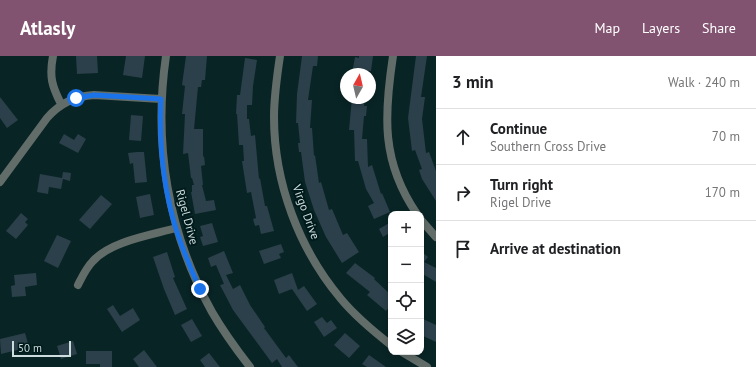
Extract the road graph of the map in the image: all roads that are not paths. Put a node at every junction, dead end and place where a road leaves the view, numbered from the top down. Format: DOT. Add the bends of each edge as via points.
graph roads {
  1 [pos="53,56"];
  2 [pos="166,56"];
  3 [pos="280,56"];
  4 [pos="393,56"];
  5 [pos="161,99"];
  6 [pos="61,104"];
  7 [pos="0,182"];
  8 [pos="415,211"];
  9 [pos="424,223"];
  10 [pos="176,228"];
  11 [pos="436,237"];
  12 [pos="78,285"];
  13 [pos="388,342"];
  14 [pos="407,355"];
  15 [pos="250,367"];
  16 [pos="427,367"];
  1 -- 6 [label="street" via="51,79"];
  2 -- 5 [label="street, Rigel Drive"];
  3 -- 13 [label="street, Virgo Drive" via="275,100 275,136 281,177 293,217 310,254 331,286 359,317"];
  4 -- 8 [label="street" via="386,121 390,156 399,183"];
  5 -- 6 [label="street" via="94,95"];
  5 -- 10 [label="street, Rigel Drive" via="163,163"];
  6 -- 7 [label="street" via="47,118"];
  9 -- 11 [label="street"];
  10 -- 12 [label="street" via="110,248 93,260"];
  10 -- 15 [label="street, Rigel Drive" via="192,271 212,312"];
  14 -- 16 [label="street"];
}
